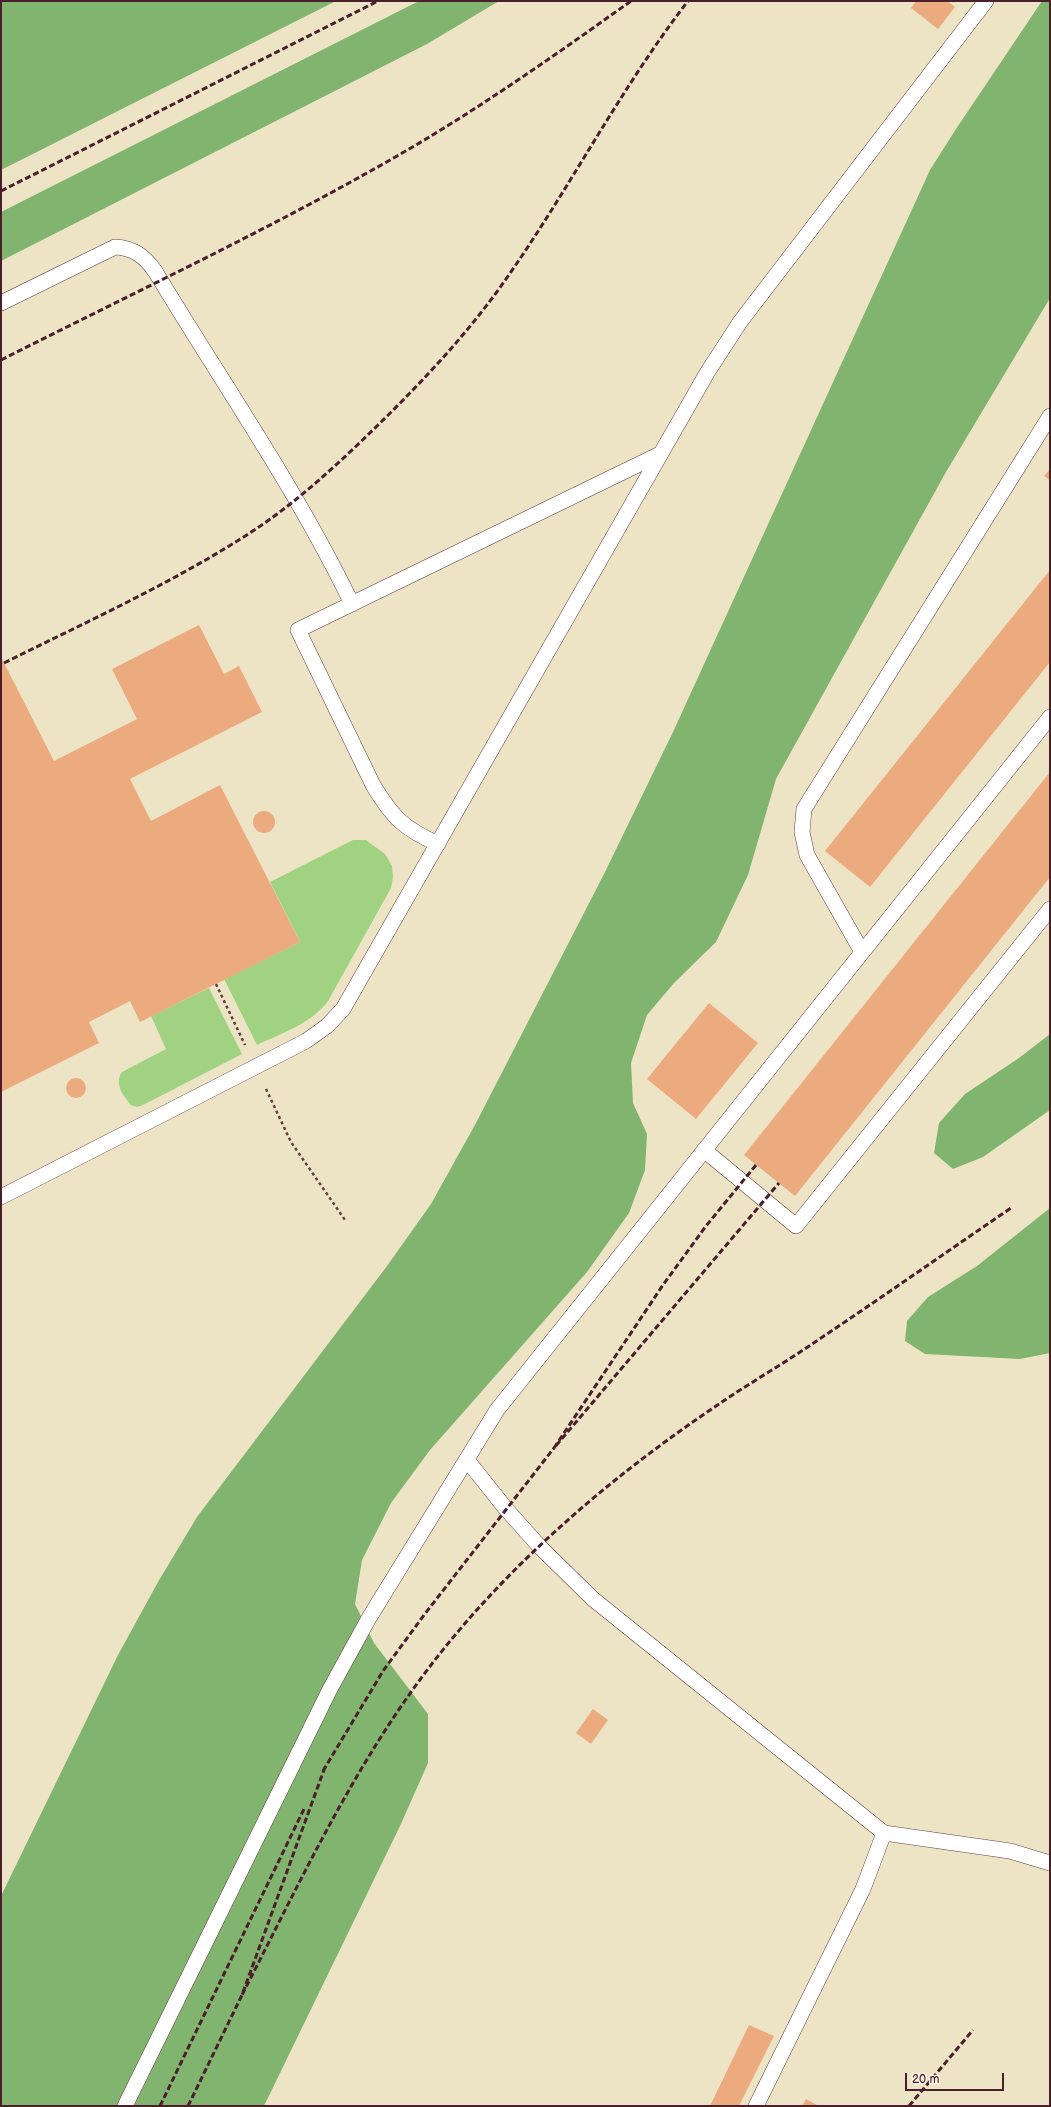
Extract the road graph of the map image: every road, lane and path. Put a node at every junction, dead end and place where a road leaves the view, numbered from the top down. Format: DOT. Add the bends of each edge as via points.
graph roads {
  1 [pos="986,1"];
  2 [pos="1,303"];
  3 [pos="1050,416"];
  4 [pos="660,454"];
  5 [pos="352,604"];
  6 [pos="1050,717"];
  7 [pos="438,844"];
  8 [pos="1050,909"];
  9 [pos="862,952"];
  10 [pos="216,984"];
  11 [pos="255,1067"];
  12 [pos="704,1150"];
  13 [pos="1,1197"];
  14 [pos="345,1220"];
  15 [pos="467,1460"];
  16 [pos="884,1833"];
  17 [pos="1050,1863"];
  18 [pos="125,2106"];
  19 [pos="756,2106"];
  1 -- 4 [label="lane" via="740,322"];
  2 -- 5 [label="lane" via="115,247 126,247 139,252 155,271 320,539"];
  3 -- 9 [label="lane" via="804,809 802,832 807,855"];
  4 -- 5 [label="lane"];
  4 -- 7 [label="lane"];
  5 -- 7 [label="lane" via="298,630 387,807 400,822 415,833"];
  6 -- 9 [label="lane"];
  7 -- 11 [label="lane" via="343,1009 327,1026 306,1041"];
  8 -- 12 [label="lane" via="796,1226"];
  9 -- 12 [label="lane"];
  10 -- 11 [label="path"];
  11 -- 13 [label="lane"];
  11 -- 14 [label="path" via="291,1142"];
  12 -- 15 [label="lane" via="501,1405"];
  15 -- 16 [label="lane" via="540,1547 593,1599"];
  15 -- 18 [label="lane" via="369,1618 330,1689"];
  16 -- 17 [label="lane" via="1010,1851"];
  16 -- 19 [label="lane" via="863,1888"];
}
